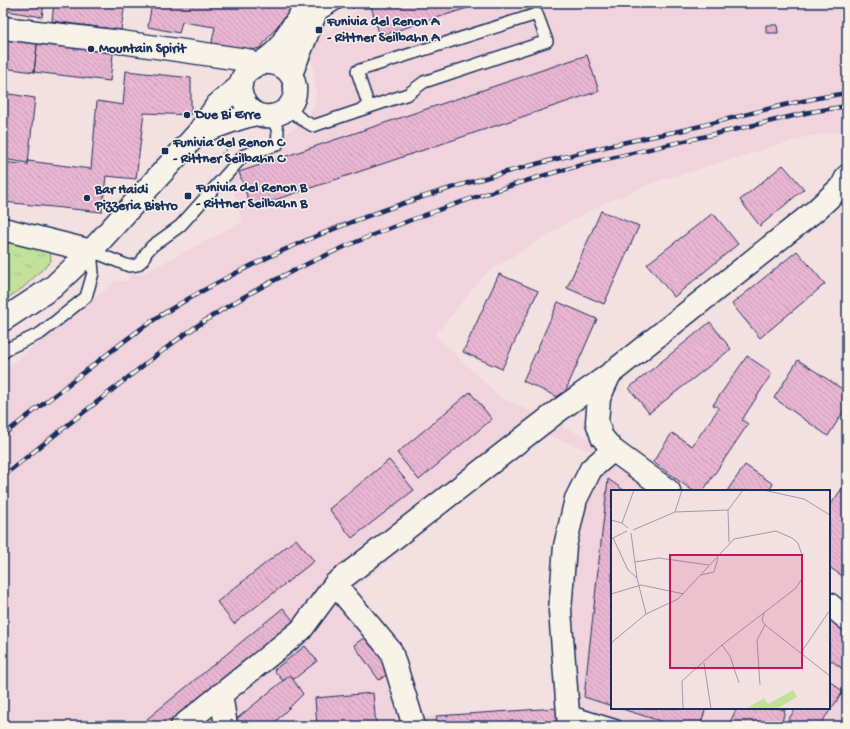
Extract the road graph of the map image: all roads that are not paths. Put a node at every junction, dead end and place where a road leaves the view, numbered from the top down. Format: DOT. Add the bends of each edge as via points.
graph roads {
  1 [pos="338,3"];
  2 [pos="313,8"];
  3 [pos="3,28"];
  4 [pos="257,64"];
  5 [pos="291,74"];
  6 [pos="241,85"];
  7 [pos="369,107"];
  8 [pos="272,113"];
  9 [pos="198,133"];
  10 [pos="847,176"];
  11 [pos="3,229"];
  12 [pos="91,251"];
  13 [pos="3,320"];
  14 [pos="3,353"];
  15 [pos="610,374"];
  16 [pos="613,450"];
  17 [pos="668,490"];
  18 [pos="335,584"];
  19 [pos="830,605"];
  20 [pos="847,619"];
  21 [pos="221,694"];
  22 [pos="569,718"];
  23 [pos="182,726"];
  24 [pos="226,726"];
  25 [pos="414,726"];
  26 [pos="618,726"];
  1 -- 2 [label="lane"];
  2 -- 4 [label="street" via="278,50"];
  2 -- 5 [label="street"];
  3 -- 4 [label="street" via="247,60"];
  4 -- 5 [label="street" via="278,64"];
  4 -- 6 [label="street" via="247,71"];
  5 -- 8 [label="street" via="295,92 293,100"];
  6 -- 8 [label="street" via="241,94 249,109"];
  6 -- 9 [label="street" via="217,105"];
  7 -- 7 [label="lane" via="408,94 424,82 547,41 536,14 357,71"];
  7 -- 8 [label="lane" via="313,126 301,119"];
  8 -- 9 [label="street" via="240,117"];
  8 -- 12 [label="lane" via="278,131 277,145 244,155 180,226 152,246 137,265 129,266"];
  9 -- 12 [label="street"];
  10 -- 15 [label="street" via="842,186 816,210"];
  11 -- 12 [label="street"];
  12 -- 13 [label="street" via="53,287"];
  12 -- 14 [label="lane" via="93,273 86,297 41,334"];
  15 -- 16 [label="street" via="599,398 598,422 602,437"];
  15 -- 18 [label="street" via="558,411"];
  16 -- 17 [label="street"];
  16 -- 22 [label="street" via="591,469 576,499 565,546 560,611"];
  18 -- 21 [label="street" via="301,630"];
  18 -- 25 [label="street" via="391,651"];
  19 -- 20 [label="street"];
  21 -- 23 [label="street"];
  21 -- 24 [label="street"];
  22 -- 26 [label="lane"];
}
